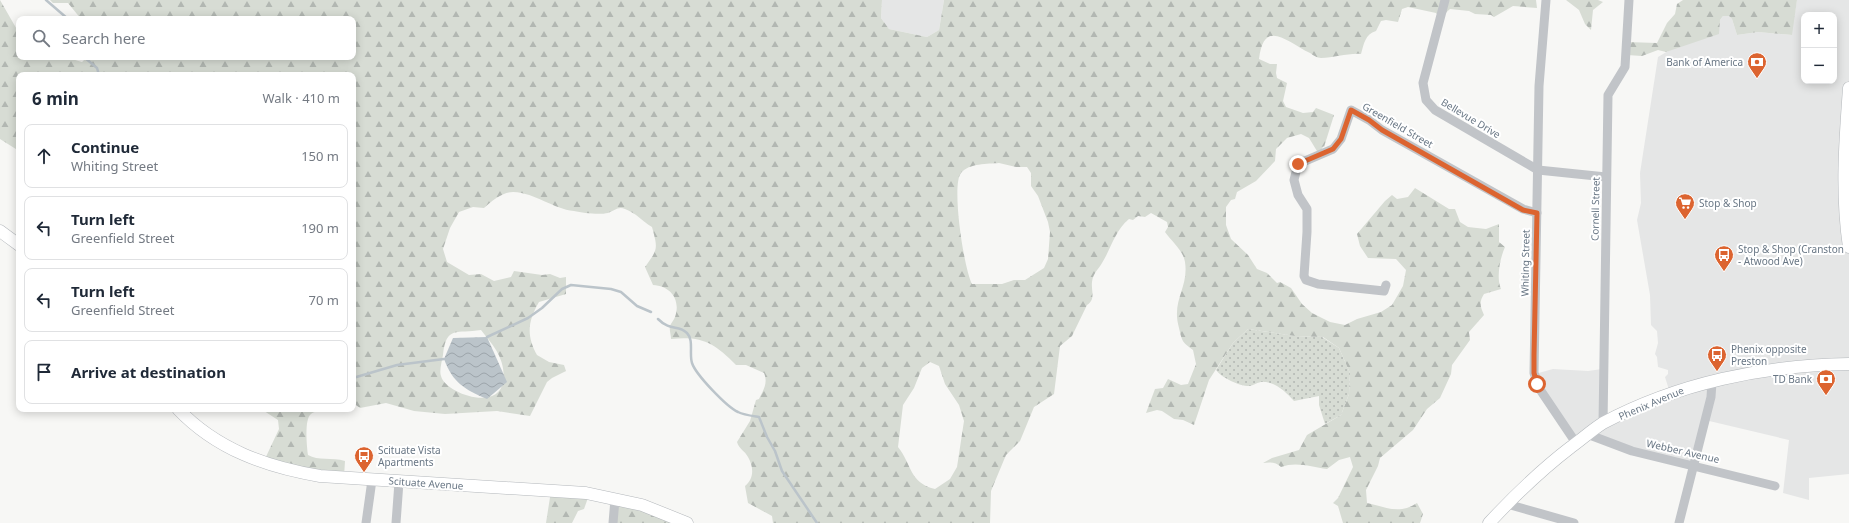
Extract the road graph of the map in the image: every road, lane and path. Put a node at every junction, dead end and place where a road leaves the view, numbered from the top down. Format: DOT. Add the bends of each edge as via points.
graph roads {
  1 [pos="1446,0"];
  2 [pos="1546,0"];
  3 [pos="1629,0"];
  4 [pos="1849,88"];
  5 [pos="1538,170"];
  6 [pos="1606,177"];
  7 [pos="1537,213"];
  8 [pos="0,231"];
  9 [pos="16,243"];
  10 [pos="1849,247"];
  11 [pos="1386,285"];
  12 [pos="1849,364"];
  13 [pos="1712,382"];
  14 [pos="181,412"];
  15 [pos="1603,424"];
  16 [pos="1587,434"];
  17 [pos="1576,443"];
  18 [pos="1694,465"];
  19 [pos="372,480"];
  20 [pos="399,482"];
  21 [pos="1775,486"];
  22 [pos="615,499"];
  23 [pos="1507,504"];
  24 [pos="366,523"];
  25 [pos="396,523"];
  26 [pos="613,523"];
  27 [pos="687,523"];
  28 [pos="1490,523"];
  29 [pos="1574,523"];
  30 [pos="1679,523"];
  1 -- 5 [label="street, Bellevue Drive" via="1423,83 1426,100 1435,110"];
  2 -- 5 [label="street, Whiting Street" via="1539,86"];
  3 -- 6 [label="street, Cornell Street" via="1625,67 1608,95"];
  4 -- 10 [label="main road" via="1843,186"];
  5 -- 6 [label="street, Bellevue Drive"];
  5 -- 7 [label="street, Whiting Street"];
  6 -- 15 [label="street, Cornell Street"];
  7 -- 11 [label="street, Greenfield Street" via="1523,210 1351,110 1341,139 1333,149 1298,164 1294,180 1298,195 1307,210 1304,276 1306,280 1318,284 1384,291"];
  7 -- 17 [label="street, Whiting Street" via="1534,373 1537,384"];
  8 -- 9 [label="main road"];
  12 -- 13 [label="main road, Phenix Avenue" via="1786,368"];
  13 -- 15 [label="main road, Phenix Avenue" via="1686,388"];
  13 -- 18 [label="street" via="1711,397"];
  14 -- 19 [label="main road, Scituate Avenue" via="221,443 272,466 320,476"];
  15 -- 16 [label="main road, Phenix Avenue"];
  16 -- 17 [label="main road, Phenix Avenue"];
  16 -- 18 [label="street, Webber Avenue" via="1622,448"];
  17 -- 23 [label="main road, Phenix Avenue" via="1539,472"];
  18 -- 21 [label="street, Webber Avenue"];
  18 -- 30 [label="street"];
  19 -- 20 [label="main road, Scituate Avenue"];
  19 -- 24 [label="street"];
  20 -- 22 [label="main road, Scituate Avenue" via="586,493"];
  20 -- 25 [label="street"];
  22 -- 26 [label="street"];
  22 -- 27 [label="main road, Scituate Avenue" via="642,505"];
  23 -- 28 [label="main road, Phenix Avenue"];
  23 -- 29 [label="street"];
}
